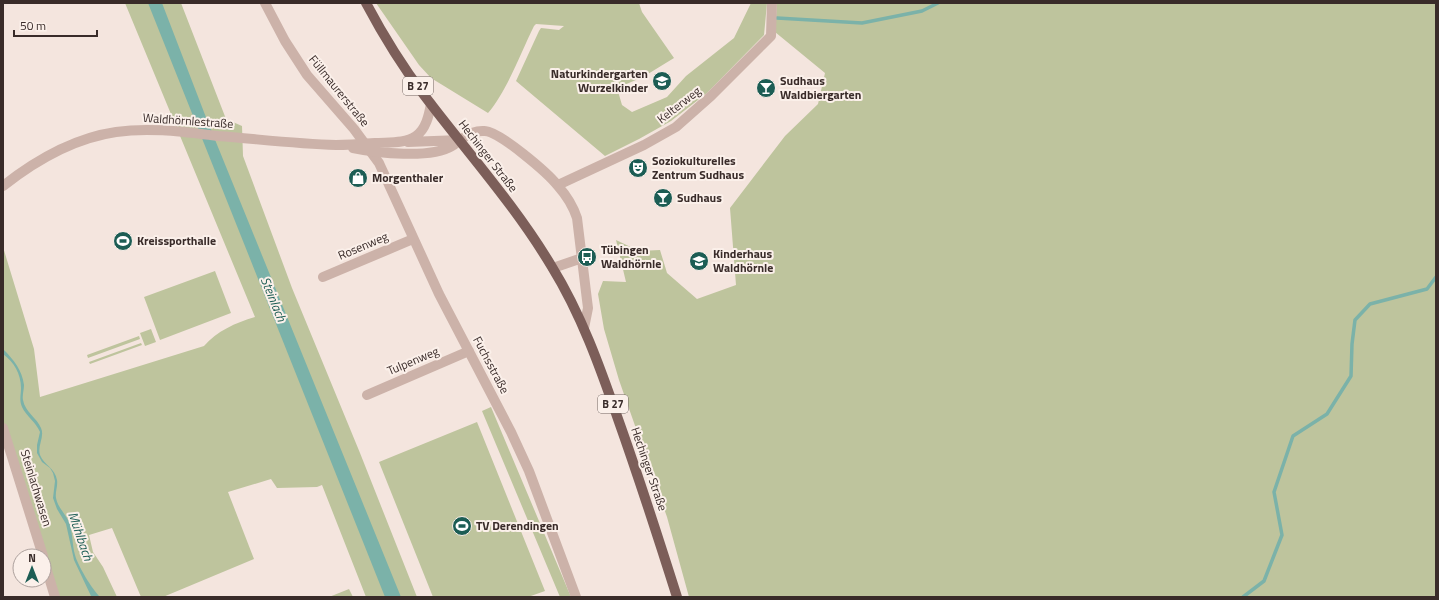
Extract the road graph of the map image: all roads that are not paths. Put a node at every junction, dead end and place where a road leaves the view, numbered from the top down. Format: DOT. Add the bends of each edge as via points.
graph roads {
  1 [pos="265,3"];
  2 [pos="366,3"];
  3 [pos="772,3"];
  4 [pos="431,104"];
  5 [pos="486,131"];
  6 [pos="460,140"];
  7 [pos="402,142"];
  8 [pos="368,148"];
  9 [pos="558,185"];
  10 [pos="3,186"];
  11 [pos="413,239"];
  12 [pos="582,258"];
  13 [pos="553,268"];
  14 [pos="323,277"];
  15 [pos="584,328"];
  16 [pos="469,351"];
  17 [pos="367,395"];
  18 [pos="3,428"];
  19 [pos="40,548"];
  20 [pos="52,587"];
  21 [pos="55,597"];
  22 [pos="576,597"];
  23 [pos="677,597"];
  1 -- 8 [label="street, Füllmaurerstraße" via="307,75"];
  2 -- 4 [label="main road, Hechinger Straße / B 27"];
  3 -- 9 [label="street, Kelterweg" via="771,36 676,127 644,145"];
  4 -- 6 [label="main road, Hechinger Straße / B 27"];
  4 -- 7 [label="street, Waldhörnlestraße" via="427,122 417,136"];
  5 -- 6 [label="street, Waldhörnlestraße" via="472,132"];
  5 -- 9 [label="street, Hechinger Straße" via="530,159"];
  6 -- 7 [label="street"];
  6 -- 8 [label="street, Waldhörnlestraße" via="452,146 426,153"];
  6 -- 13 [label="main road, Hechinger Straße / B 27" via="522,221"];
  7 -- 8 [label="street, Waldhörnlestraße"];
  8 -- 10 [label="street, Waldhörnlestraße" via="159,130 116,132 88,138 65,147 22,171"];
  8 -- 11 [label="street, Fuchsstraße" via="379,163"];
  9 -- 12 [label="street, Hechinger Straße" via="577,218"];
  11 -- 14 [label="street, Rosenweg"];
  11 -- 16 [label="street, Fuchsstraße"];
  12 -- 13 [label="street"];
  12 -- 15 [label="street, Hechinger Straße" via="588,308"];
  13 -- 15 [label="main road, Hechinger Straße / B 27"];
  15 -- 23 [label="main road, Hechinger Straße / B 27" via="630,454"];
  16 -- 17 [label="street, Tulpenweg"];
  16 -- 22 [label="street, Fuchsstraße" via="529,471"];
  18 -- 19 [label="street, Steinlachwasen"];
  20 -- 21 [label="street"];
}
